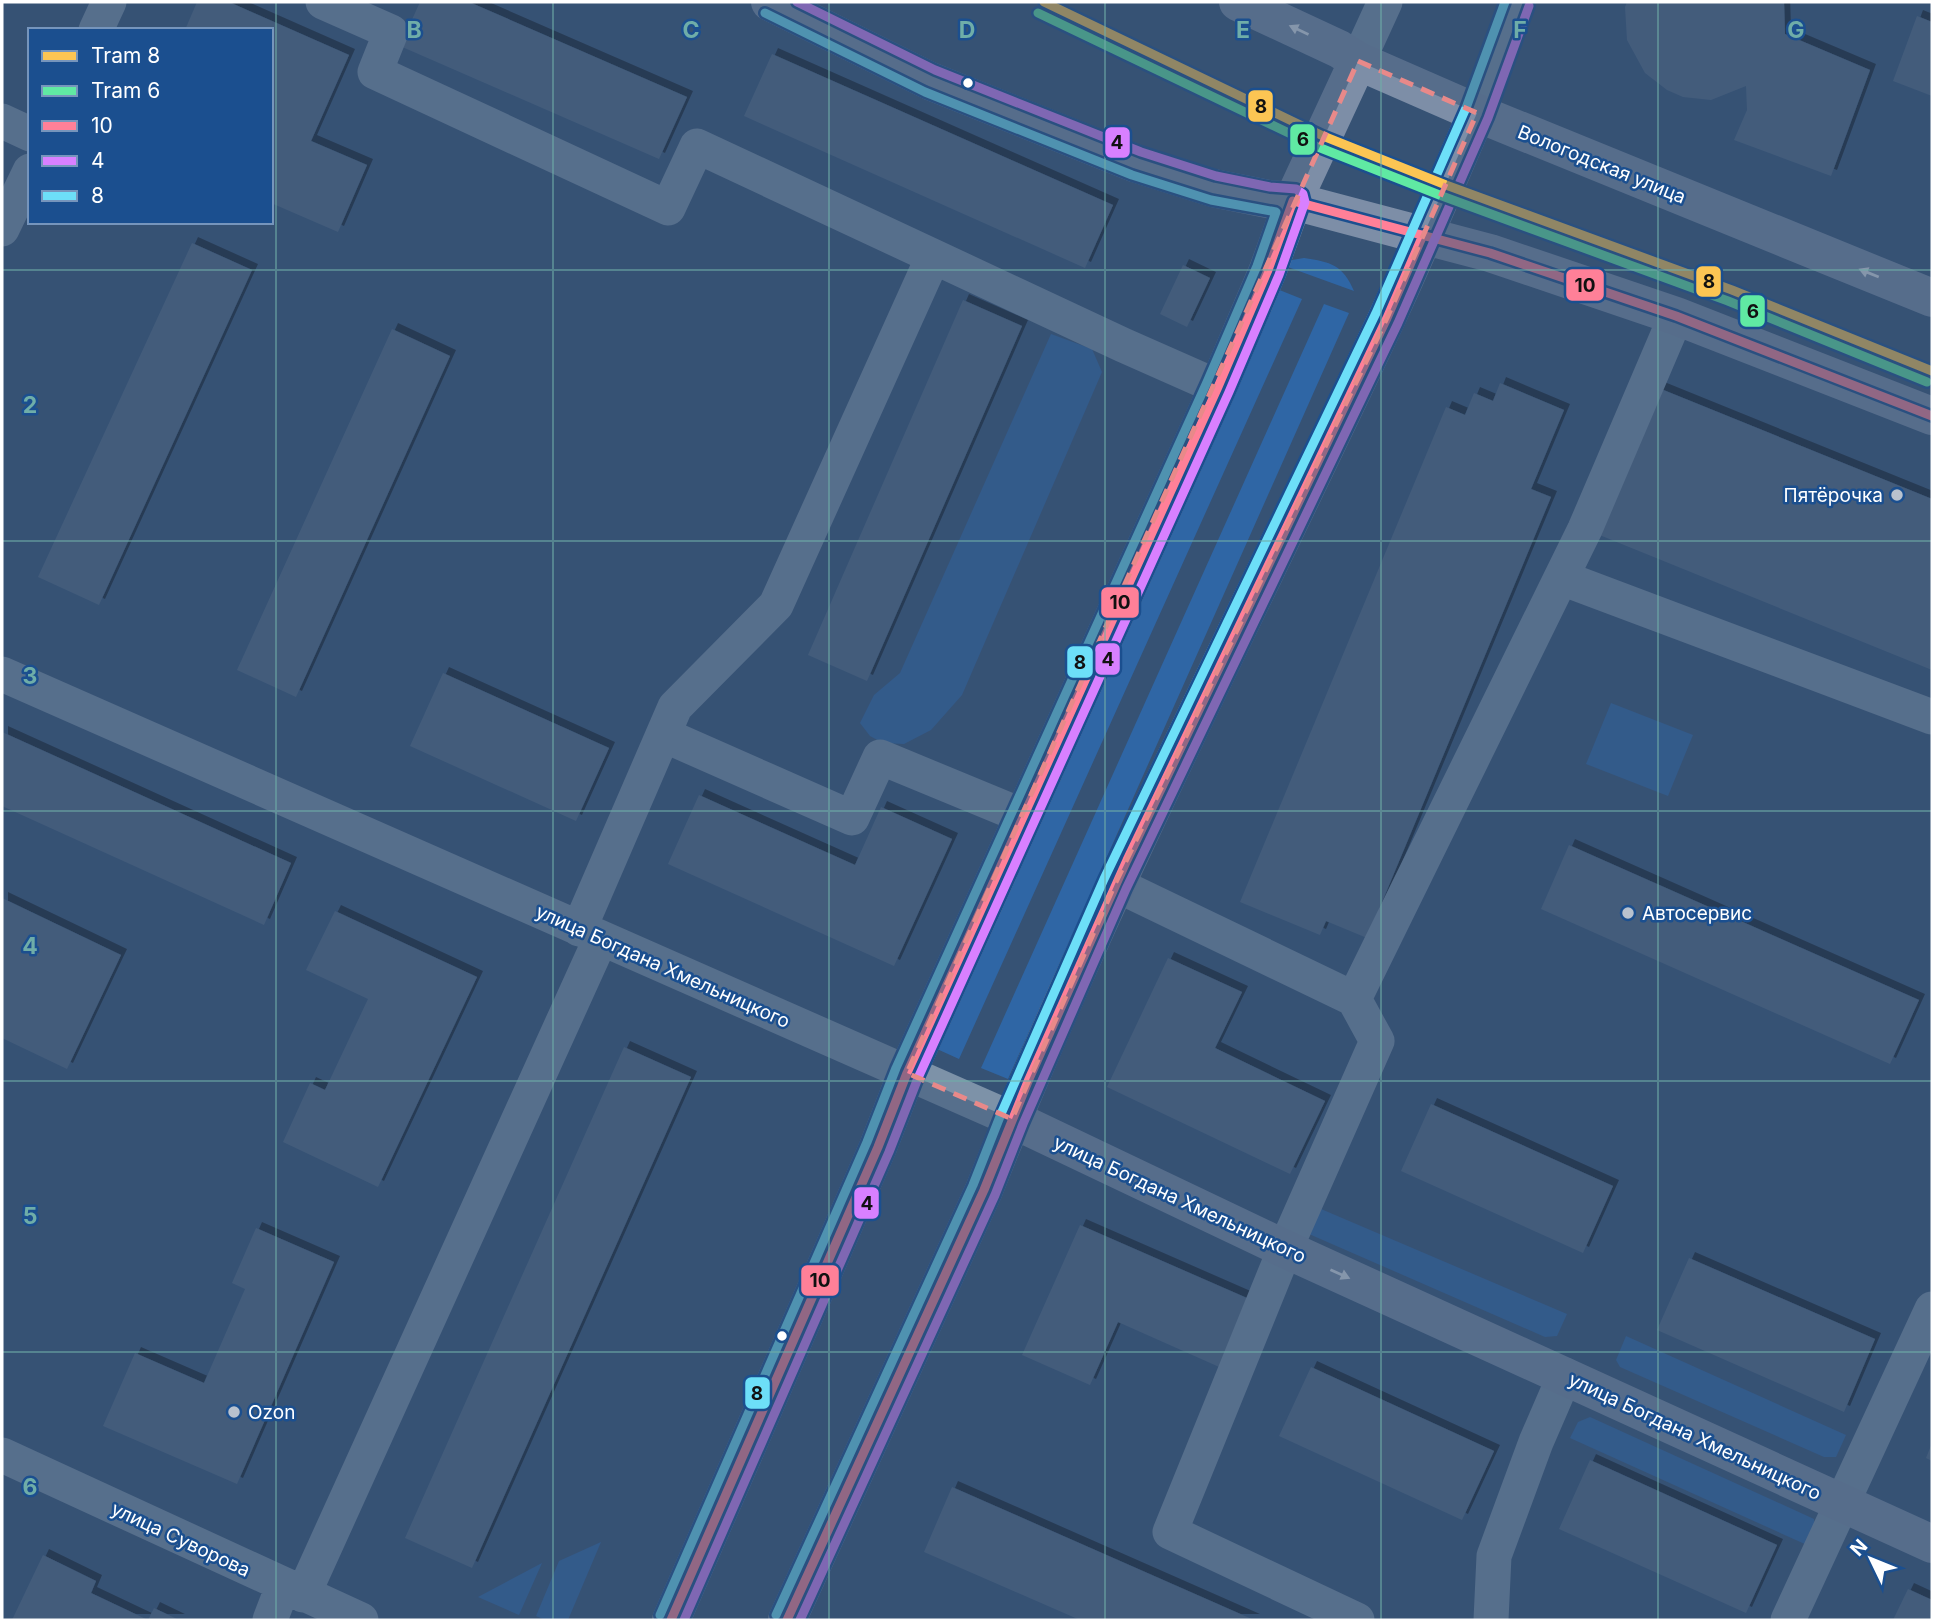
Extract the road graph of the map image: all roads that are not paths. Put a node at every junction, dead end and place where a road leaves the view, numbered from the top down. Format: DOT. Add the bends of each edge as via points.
graph roads {
  1 [pos="108,2"];
  2 [pos="323,2"];
  3 [pos="770,2"];
  4 [pos="1238,2"];
  5 [pos="1385,2"];
  6 [pos="1518,2"];
  7 [pos="97,28"];
  8 [pos="1358,61"];
  9 [pos="1478,113"];
  10 [pos="2,121"];
  11 [pos="28,133"];
  12 [pos="28,175"];
  13 [pos="1293,201"];
  14 [pos="2,229"];
  15 [pos="1423,235"];
  16 [pos="933,257"];
  17 [pos="1932,298"];
  18 [pos="1676,316"];
  19 [pos="1218,387"];
  20 [pos="1932,416"];
  21 [pos="1562,578"];
  22 [pos="2,674"];
  23 [pos="1932,717"];
  24 [pos="664,735"];
  25 [pos="1023,816"];
  26 [pos="1115,884"];
  27 [pos="590,933"];
  28 [pos="1354,999"];
  29 [pos="907,1073"];
  30 [pos="1012,1119"];
  31 [pos="1285,1249"];
  32 [pos="1932,1309"];
  33 [pos="1565,1376"];
  34 [pos="2,1455"];
  35 [pos="1843,1504"];
  36 [pos="1932,1544"];
  37 [pos="293,1591"];
  38 [pos="270,1620"];
  39 [pos="361,1620"];
  40 [pos="671,1620"];
  41 [pos="787,1620"];
  42 [pos="1357,1620"];
  43 [pos="1491,1620"];
  44 [pos="1788,1620"];
  1 -- 7 [label="street"];
  2 -- 16 [label="street" via="391,32 376,72 668,208 697,146"];
  3 -- 13 [label="main road" via="930,81 1137,164 1213,188"];
  8 -- 4 [label="main road, Вологодская улица, one-way"];
  5 -- 8 [label="street"];
  6 -- 9 [label="street"];
  8 -- 9 [label="main road, Вологодская улица"];
  8 -- 13 [label="main road"];
  9 -- 15 [label="main road"];
  17 -- 9 [label="main road, Вологодская улица, one-way"];
  10 -- 11 [label="street"];
  12 -- 14 [label="street"];
  13 -- 15 [label="main road"];
  13 -- 19 [label="main road"];
  15 -- 18 [label="main road"];
  15 -- 26 [label="main road"];
  16 -- 19 [label="street"];
  16 -- 24 [label="street" via="776,605 675,707"];
  18 -- 20 [label="main road"];
  18 -- 21 [label="street"];
  19 -- 25 [label="main road"];
  21 -- 23 [label="street"];
  21 -- 28 [label="street"];
  22 -- 27 [label="street, улица Богдана Хмельницкого"];
  24 -- 25 [label="street" via="852,818 880,757"];
  24 -- 27 [label="street"];
  25 -- 29 [label="main road"];
  26 -- 28 [label="street"];
  26 -- 30 [label="main road"];
  27 -- 29 [label="street, улица Богдана Хмельницкого"];
  27 -- 37 [label="street"];
  28 -- 31 [label="street" via="1377,1041"];
  29 -- 30 [label="street, улица Богдана Хмельницкого"];
  29 -- 40 [label="main road"];
  30 -- 31 [label="main road, улица Богдана Хмельницкого"];
  30 -- 41 [label="main road" via="984,1190"];
  31 -- 33 [label="main road, улица Богдана Хмельницкого, one-way"];
  31 -- 42 [label="street" via="1170,1532"];
  32 -- 35 [label="street"];
  33 -- 35 [label="main road, улица Богдана Хмельницкого"];
  33 -- 43 [label="street" via="1494,1556"];
  34 -- 37 [label="street, улица Суворова"];
  35 -- 36 [label="main road, улица Богдана Хмельницкого"];
  35 -- 44 [label="street"];
  37 -- 38 [label="street"];
  37 -- 39 [label="street, улица Суворова"];
}
